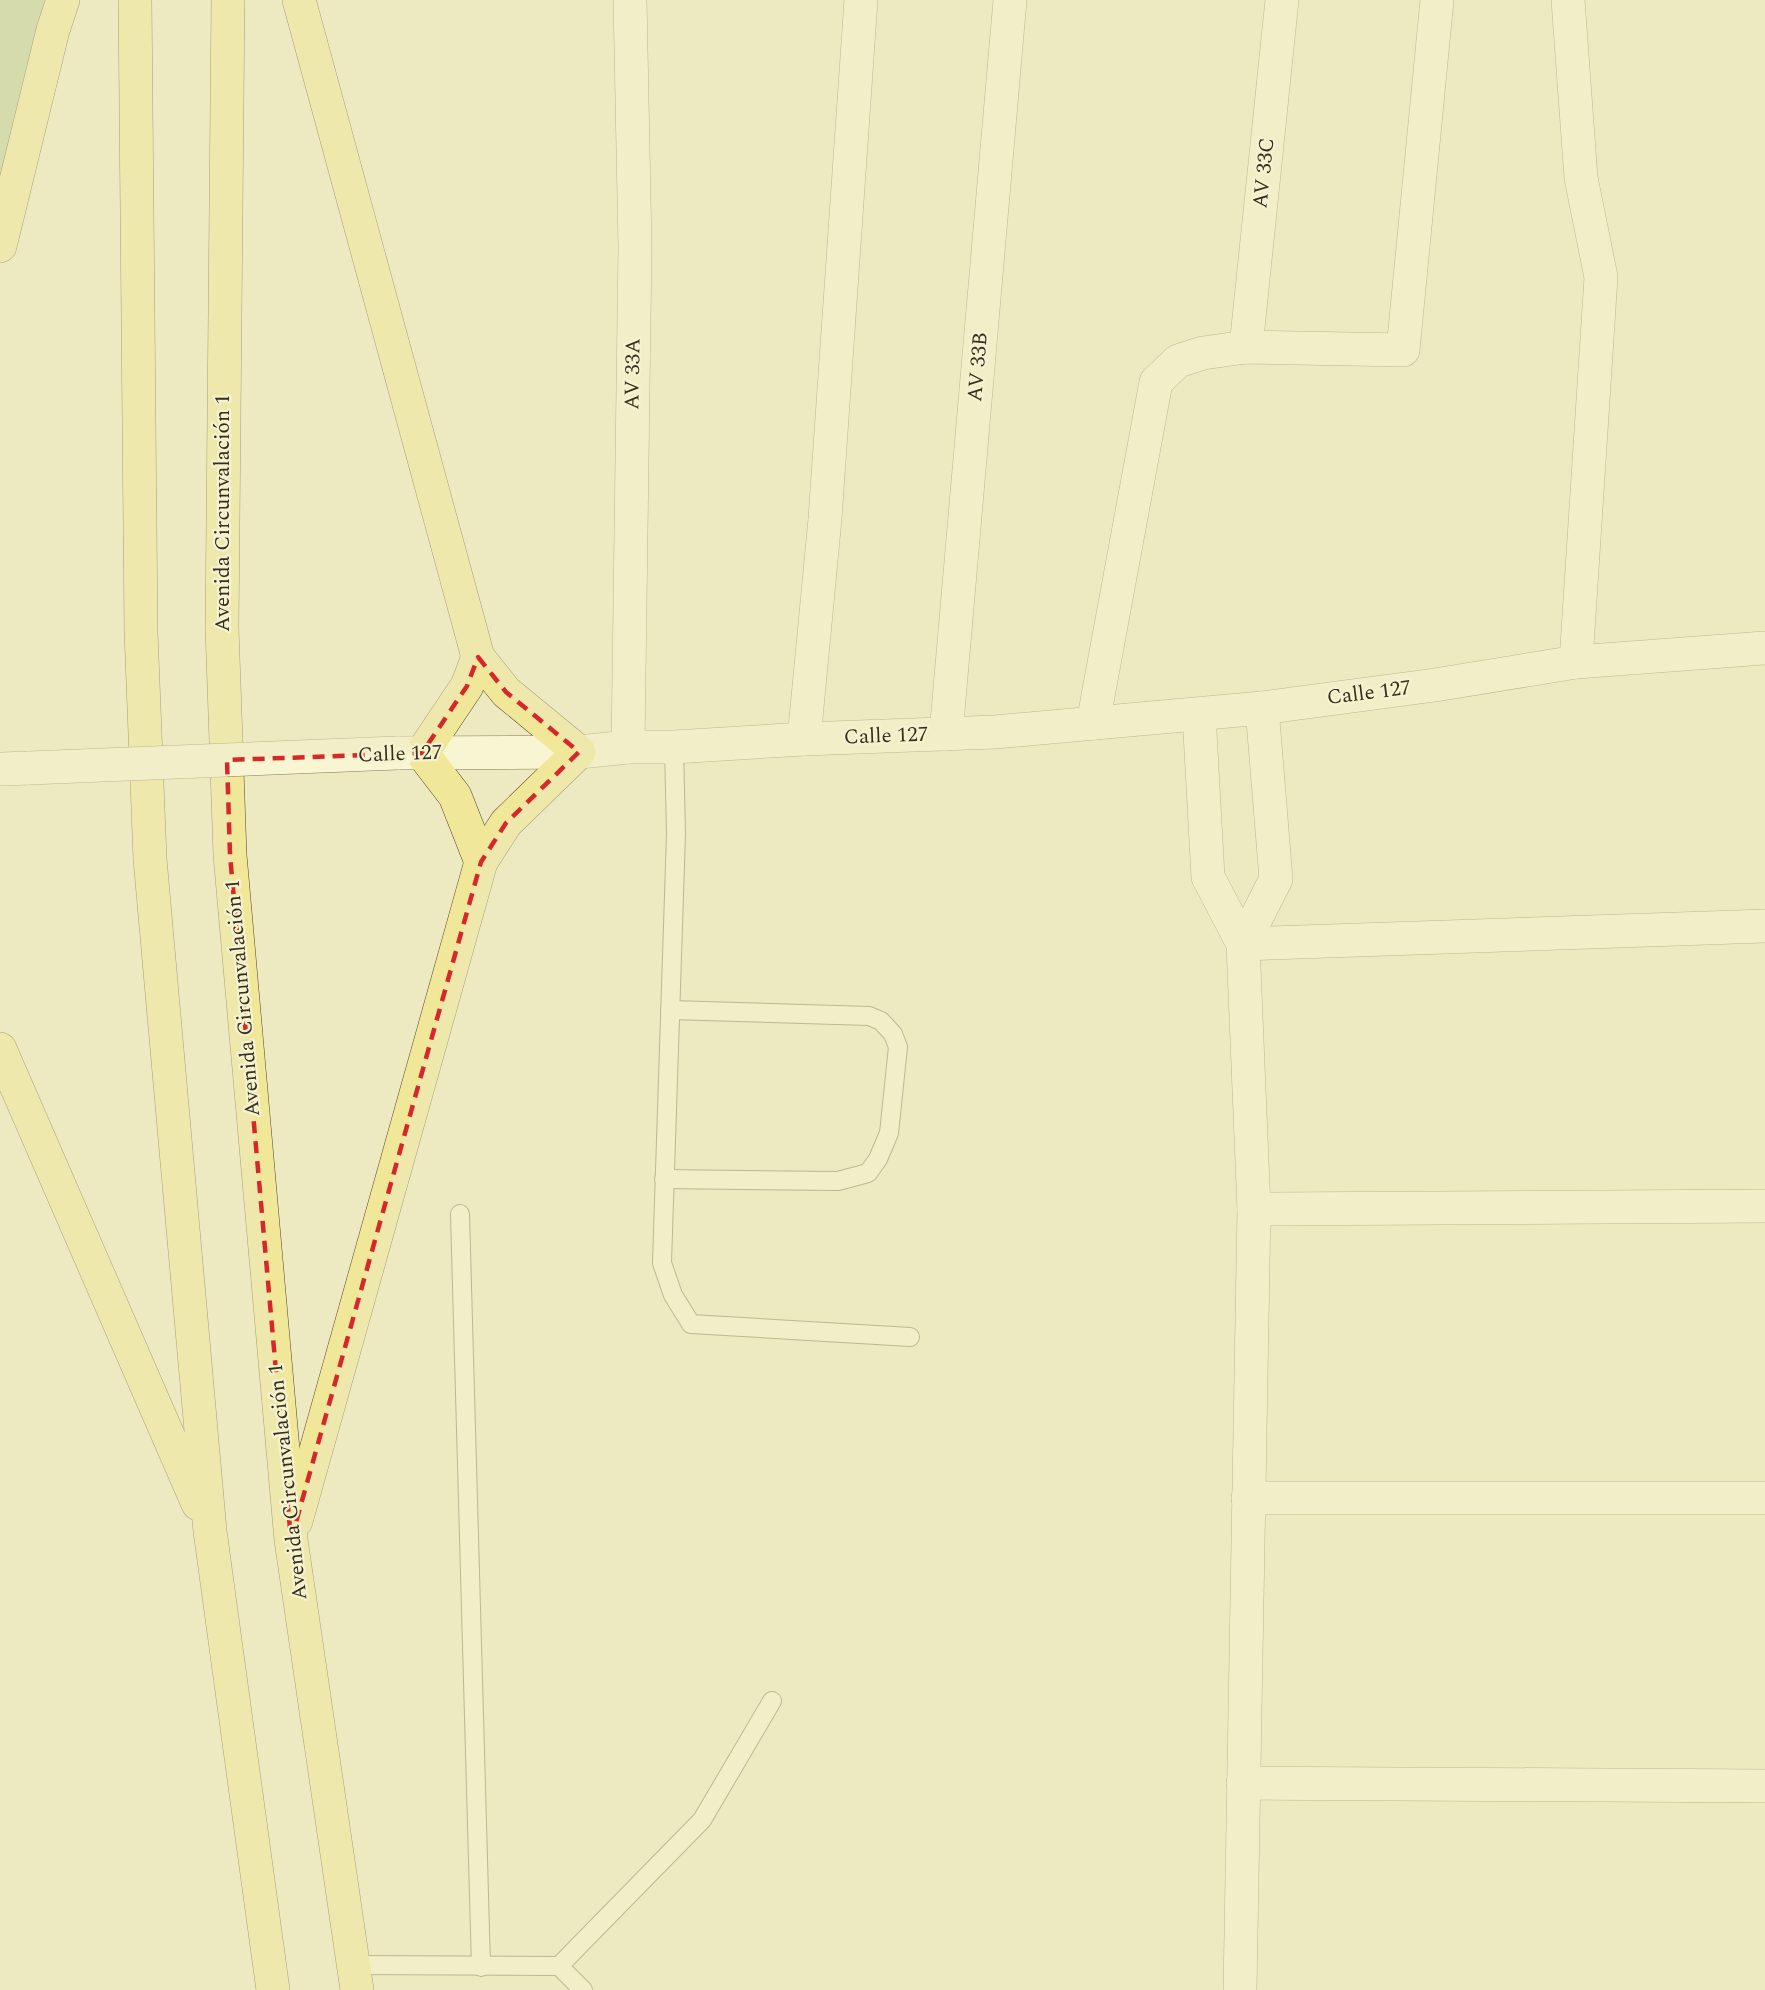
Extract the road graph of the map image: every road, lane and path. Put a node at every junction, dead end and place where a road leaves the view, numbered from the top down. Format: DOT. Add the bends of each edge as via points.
graph roads {
  1 [pos="63,0"];
  2 [pos="135,0"];
  3 [pos="228,0"];
  4 [pos="298,0"];
  5 [pos="630,0"];
  6 [pos="861,0"];
  7 [pos="1010,0"];
  8 [pos="1282,0"];
  9 [pos="1437,0"];
  10 [pos="1568,0"];
  11 [pos="0,246"];
  12 [pos="1246,347"];
  13 [pos="1765,648"];
  14 [pos="478,657"];
  15 [pos="1576,662"];
  16 [pos="1262,708"];
  17 [pos="1199,714"];
  18 [pos="1093,723"];
  19 [pos="946,734"];
  20 [pos="804,739"];
  21 [pos="628,747"];
  22 [pos="674,747"];
  23 [pos="579,752"];
  24 [pos="409,753"];
  25 [pos="8,769"];
  26 [pos="481,862"];
  27 [pos="1765,927"];
  28 [pos="1243,944"];
  29 [pos="670,1010"];
  30 [pos="0,1050"];
  31 [pos="664,1179"];
  32 [pos="1765,1206"];
  33 [pos="1254,1209"];
  34 [pos="460,1214"];
  35 [pos="910,1336"];
  36 [pos="1248,1498"];
  37 [pos="1765,1498"];
  38 [pos="210,1531"];
  39 [pos="291,1540"];
  40 [pos="772,1701"];
  41 [pos="1244,1783"];
  42 [pos="1765,1786"];
  43 [pos="560,1966"];
  44 [pos="481,1967"];
  45 [pos="356,1977"];
  46 [pos="273,1990"];
  47 [pos="583,1990"];
  48 [pos="1240,1990"];
  1 -- 11 [label="main road"];
  2 -- 38 [label="main road" via="141,632 150,859"];
  3 -- 39 [label="main road, Avenida Circunvalación 1" via="222,628 230,855"];
  4 -- 14 [label="main road"];
  5 -- 21 [label="street, AV 33A" via="634,247"];
  6 -- 20 [label="street" via="825,519"];
  7 -- 19 [label="street, AV 33B"];
  8 -- 12 [label="street, AV 33C"];
  9 -- 12 [label="street" via="1403,350"];
  10 -- 15 [label="street" via="1581,178 1601,277"];
  12 -- 18 [label="street" via="1178,361 1156,382"];
  13 -- 15 [label="street, Calle 127"];
  14 -- 23 [label="main road" via="506,692"];
  14 -- 24 [label="main road" via="467,686"];
  15 -- 16 [label="street, Calle 127"];
  16 -- 17 [label="street, Calle 127"];
  16 -- 28 [label="street" via="1276,879"];
  17 -- 18 [label="street, Calle 127"];
  17 -- 28 [label="street" via="1208,877"];
  18 -- 19 [label="street, Calle 127"];
  19 -- 20 [label="street, Calle 127"];
  20 -- 22 [label="street, Calle 127"];
  21 -- 22 [label="street, Calle 127"];
  21 -- 23 [label="street, Calle 127"];
  22 -- 29 [label="lane" via="676,834"];
  23 -- 24 [label="street, Calle 127"];
  23 -- 26 [label="main road" via="506,823"];
  24 -- 25 [label="street, Calle 127, bridge"];
  24 -- 26 [label="main road" via="455,796"];
  26 -- 39 [label="main road"];
  27 -- 28 [label="street"];
  28 -- 33 [label="street"];
  29 -- 31 [label="lane"];
  29 -- 31 [label="lane" via="869,1016 893,1034 898,1047 889,1133 868,1173 838,1180"];
  30 -- 38 [label="main road"];
  31 -- 35 [label="lane" via="662,1263 673,1295 691,1324"];
  32 -- 33 [label="street"];
  33 -- 36 [label="street"];
  34 -- 44 [label="lane"];
  36 -- 37 [label="street"];
  36 -- 41 [label="street"];
  38 -- 46 [label="main road"];
  39 -- 45 [label="main road, Avenida Circunvalación 1"];
  40 -- 43 [label="lane" via="702,1821"];
  41 -- 42 [label="street"];
  41 -- 48 [label="street"];
  43 -- 44 [label="lane"];
  43 -- 47 [label="lane"];
  44 -- 45 [label="lane"];
}
